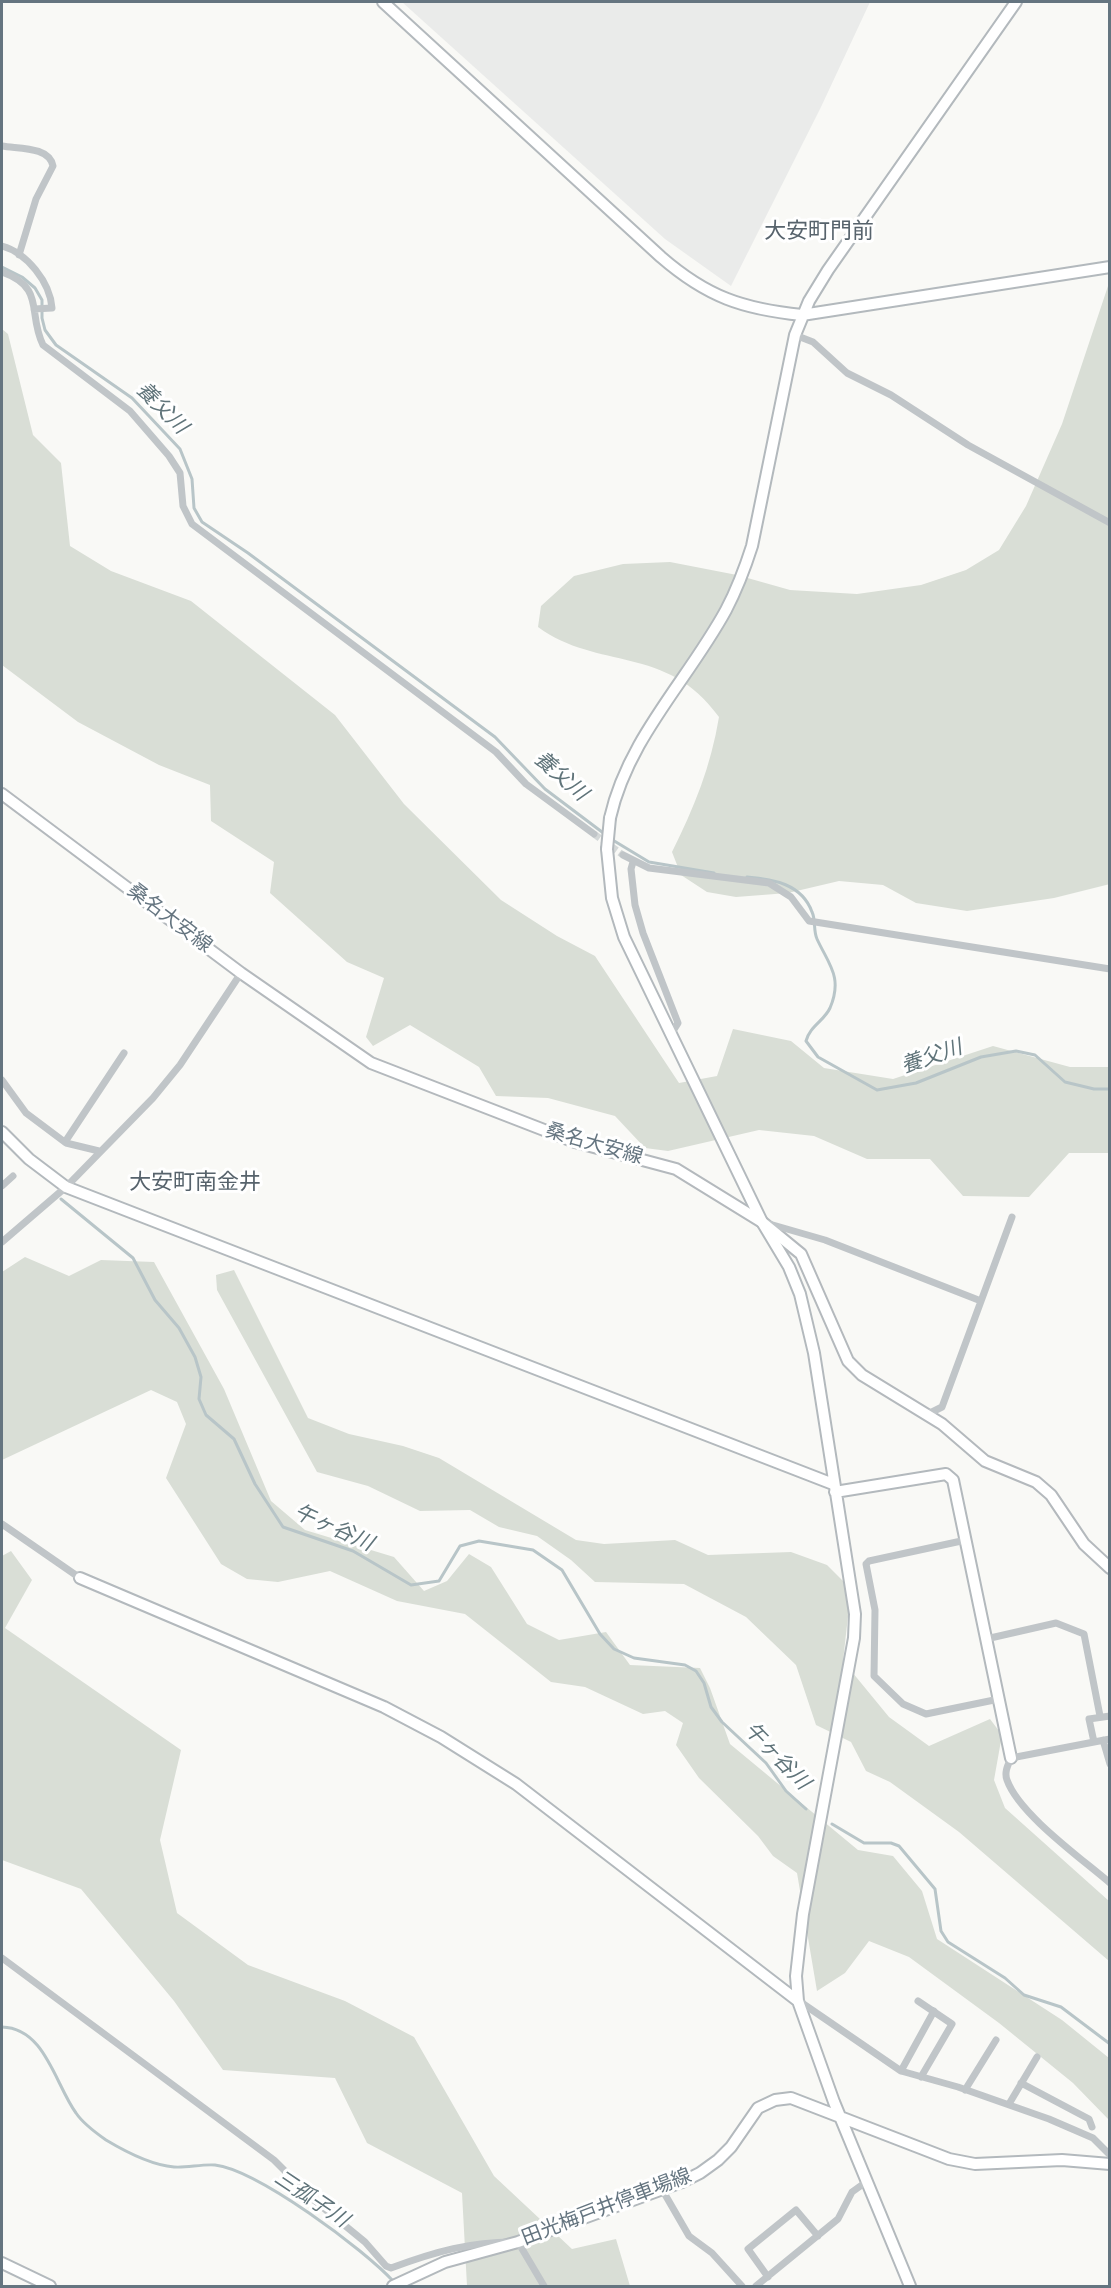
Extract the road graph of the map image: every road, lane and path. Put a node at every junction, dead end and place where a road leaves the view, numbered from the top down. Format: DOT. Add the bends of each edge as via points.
graph roads {
  1 [pos="383,2"];
  2 [pos="1016,2"];
  3 [pos="2,146"];
  4 [pos="2,246"];
  5 [pos="19,255"];
  6 [pos="1110,267"];
  7 [pos="2,273"];
  8 [pos="36,309"];
  9 [pos="802,315"];
  10 [pos="795,335"];
  11 [pos="1110,523"];
  12 [pos="2,794"];
  13 [pos="594,834"];
  14 [pos="622,855"];
  15 [pos="633,862"];
  16 [pos="1110,969"];
  17 [pos="241,973"];
  18 [pos="669,1029"];
  19 [pos="124,1053"];
  20 [pos="2,1080"];
  21 [pos="2,1132"];
  22 [pos="65,1142"];
  23 [pos="99,1151"];
  24 [pos="13,1176"];
  25 [pos="2,1186"];
  26 [pos="66,1187"];
  27 [pos="1012,1217"];
  28 [pos="762,1222"];
  29 [pos="2,1242"];
  30 [pos="981,1301"];
  31 [pos="928,1414"];
  32 [pos="834,1488"];
  33 [pos="2,1524"];
  34 [pos="966,1540"];
  35 [pos="1110,1568"];
  36 [pos="80,1578"];
  37 [pos="986,1639"];
  38 [pos="999,1699"];
  39 [pos="1100,1716"];
  40 [pos="1110,1716"];
  41 [pos="1106,1740"];
  42 [pos="1094,1742"];
  43 [pos="1011,1758"];
  44 [pos="1110,1764"];
  45 [pos="1110,1883"];
  46 [pos="2,1958"];
  47 [pos="798,2001"];
  48 [pos="918,2001"];
  49 [pos="934,2011"];
  50 [pos="996,2040"];
  51 [pos="1037,2057"];
  52 [pos="901,2071"];
  53 [pos="921,2077"];
  54 [pos="1021,2083"];
  55 [pos="965,2090"];
  56 [pos="1009,2104"];
  57 [pos="839,2117"];
  58 [pos="1092,2127"];
  59 [pos="1110,2155"];
  60 [pos="1110,2164"];
  61 [pos="866,2182"];
  62 [pos="663,2191"];
  63 [pos="818,2236"];
  64 [pos="518,2242"];
  65 [pos="2,2263"];
  66 [pos="768,2277"];
  67 [pos="398,2284"];
  68 [pos="50,2286"];
  69 [pos="544,2286"];
  70 [pos="742,2286"];
  71 [pos="756,2286"];
  72 [pos="910,2286"];
  1 -- 9 [label="street" via="694,284 745,307"];
  2 -- 9 [label="street" via="828,270"];
  3 -- 5 [label="street" via="42,152 53,166 36,199"];
  4 -- 5 [label="street"];
  5 -- 8 [label="street" via="43,279 51,299 50,308"];
  6 -- 9 [label="street"];
  7 -- 8 [label="street" via="32,293"];
  8 -- 13 [label="street" via="43,345 130,411 169,456 180,473 183,506 192,524 496,752 526,784"];
  9 -- 10 [label="street"];
  10 -- 11 [label="street" via="813,342 847,374 891,395 968,445"];
  10 -- 18 [label="street, bridge" via="743,575 718,623 631,759 616,791 608,831 606,862 618,922"];
  12 -- 17 [label="street, 桑名大安線"];
  14 -- 15 [label="street"];
  15 -- 16 [label="street" via="649,868 769,883 791,897 808,921"];
  15 -- 18 [label="street" via="638,915 678,1023"];
  17 -- 23 [label="street" via="166,1082"];
  17 -- 28 [label="street, 桑名大安線" via="371,1064 575,1142 676,1169"];
  18 -- 28 [label="street"];
  19 -- 22 [label="street"];
  20 -- 22 [label="street" via="26,1113"];
  21 -- 26 [label="street" via="28,1159"];
  22 -- 23 [label="street"];
  23 -- 26 [label="street"];
  24 -- 25 [label="street"];
  26 -- 29 [label="street"];
  26 -- 32 [label="street"];
  27 -- 30 [label="street"];
  28 -- 30 [label="street" via="825,1239"];
  28 -- 31 [label="street, 桑名大安線" via="801,1254 848,1361 862,1375"];
  28 -- 32 [label="street" via="800,1294 814,1353"];
  30 -- 31 [label="street" via="942,1407"];
  31 -- 35 [label="street, 桑名大安線" via="985,1461 1036,1482 1050,1495 1084,1544"];
  32 -- 34 [label="street" via="946,1474 953,1480"];
  32 -- 47 [label="street" via="855,1614 854,1638 803,1914 796,1976"];
  33 -- 36 [label="street"];
  34 -- 37 [label="street"];
  34 -- 38 [label="street" via="869,1561 875,1610 873,1676 903,1704 926,1714"];
  36 -- 47 [label="street" via="384,1707 441,1737 516,1784"];
  37 -- 38 [label="street"];
  37 -- 39 [label="street" via="1056,1623 1084,1634"];
  38 -- 43 [label="street"];
  39 -- 40 [label="street"];
  39 -- 42 [label="street" via="1089,1719"];
  41 -- 42 [label="street"];
  41 -- 44 [label="street"];
  42 -- 43 [label="street"];
  43 -- 45 [label="street" via="1006,1779 1021,1806"];
  46 -- 64 [label="street" via="274,2160 386,2266 391,2268 438,2250 480,2242"];
  47 -- 52 [label="street"];
  47 -- 57 [label="street"];
  48 -- 49 [label="street"];
  49 -- 52 [label="street"];
  49 -- 53 [label="street" via="952,2024"];
  50 -- 55 [label="street"];
  51 -- 54 [label="street"];
  52 -- 53 [label="street"];
  53 -- 55 [label="street"];
  54 -- 56 [label="street"];
  54 -- 58 [label="street" via="1089,2119"];
  55 -- 56 [label="street"];
  56 -- 59 [label="street" via="1093,2138"];
  57 -- 60 [label="street, 田光梅戸井停車場線" via="949,2159 975,2164 1062,2160"];
  57 -- 61 [label="street"];
  57 -- 62 [label="street, 田光梅戸井停車場線" via="791,2098 775,2100 758,2108 718,2160 700,2174"];
  61 -- 63 [label="street" via="852,2192 838,2219"];
  61 -- 72 [label="street"];
  62 -- 64 [label="street, 田光梅戸井停車場線"];
  62 -- 70 [label="street" via="689,2236 712,2253"];
  63 -- 66 [label="street"];
  63 -- 66 [label="street" via="796,2210 748,2249"];
  64 -- 67 [label="street, 田光梅戸井停車場線" via="445,2262"];
  64 -- 69 [label="street"];
  65 -- 68 [label="street"];
  66 -- 71 [label="street"];
}
